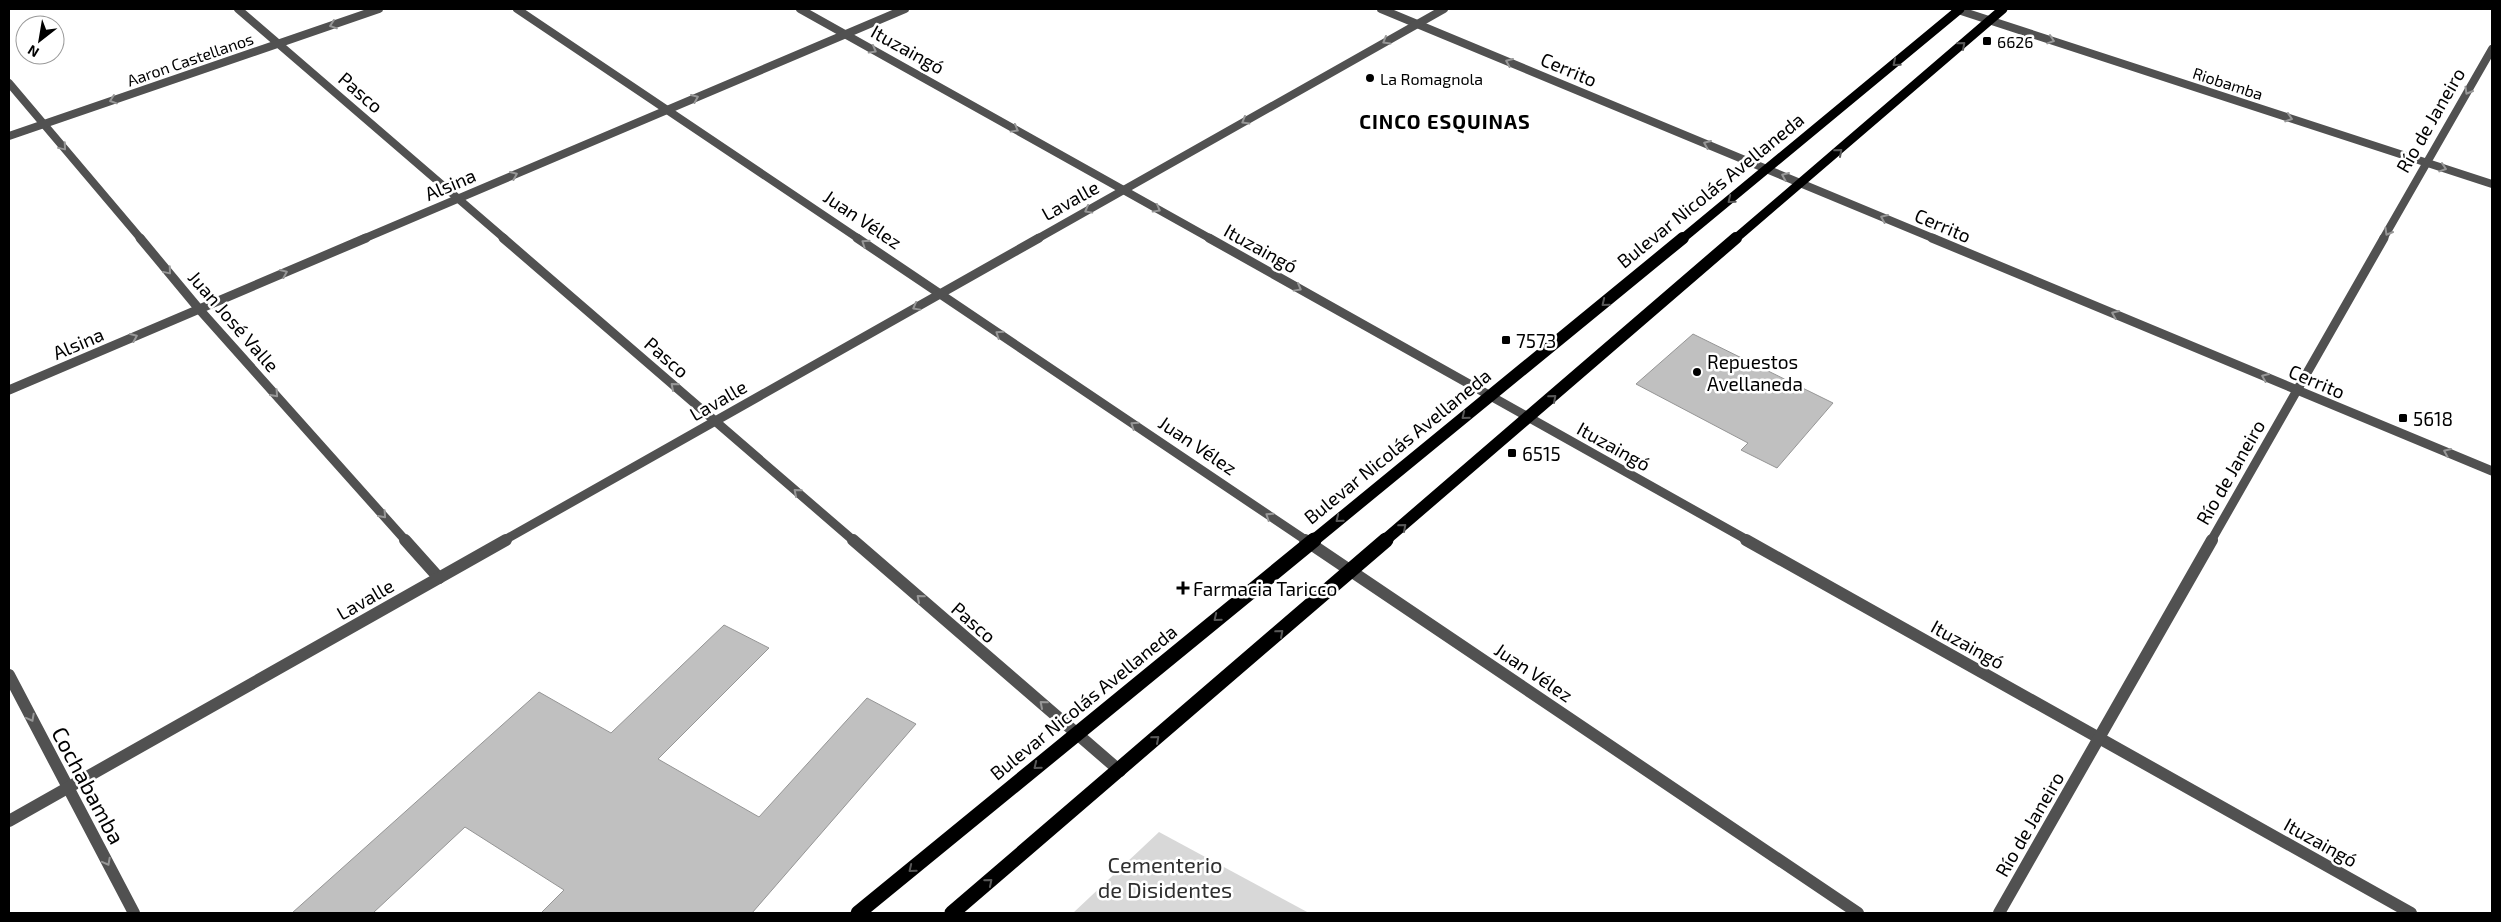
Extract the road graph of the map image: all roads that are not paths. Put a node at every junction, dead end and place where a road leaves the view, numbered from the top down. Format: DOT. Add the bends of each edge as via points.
graph roads {
  1 [pos="238,9"];
  2 [pos="379,9"];
  3 [pos="518,9"];
  4 [pos="800,9"];
  5 [pos="905,9"];
  6 [pos="1381,9"];
  7 [pos="1444,9"];
  8 [pos="1958,9"];
  9 [pos="2003,9"];
  10 [pos="1990,21"];
  11 [pos="1417,24"];
  12 [pos="845,34"];
  13 [pos="278,43"];
  14 [pos="2492,49"];
  15 [pos="9,83"];
  16 [pos="667,110"];
  17 [pos="43,124"];
  18 [pos="9,136"];
  19 [pos="2427,163"];
  20 [pos="1768,169"];
  21 [pos="1802,184"];
  22 [pos="2492,184"];
  23 [pos="1124,190"];
  24 [pos="458,199"];
  25 [pos="940,294"];
  26 [pos="199,309"];
  27 [pos="9,390"];
  28 [pos="2298,390"];
  29 [pos="1490,396"];
  30 [pos="1529,418"];
  31 [pos="715,421"];
  32 [pos="2492,471"];
  33 [pos="1309,543"];
  34 [pos="1351,571"];
  35 [pos="438,578"];
  36 [pos="9,675"];
  37 [pos="1076,733"];
  38 [pos="2099,738"];
  39 [pos="1120,770"];
  40 [pos="68,788"];
  41 [pos="9,821"];
  42 [pos="134,913"];
  43 [pos="858,913"];
  44 [pos="952,913"];
  45 [pos="1858,913"];
  46 [pos="2000,913"];
  47 [pos="2411,913"];
  1 -- 13 [label="street, Pasco"];
  2 -- 13 [label="street, Aaron Castellanos, one-way"];
  3 -- 16 [label="street, Juan Vélez"];
  4 -- 12 [label="street, Ituzaingó"];
  5 -- 12 [label="street, Alsina"];
  6 -- 11 [label="street, Cerrito"];
  7 -- 11 [label="street, Lavalle"];
  8 -- 10 [label="street, Riobamba"];
  8 -- 20 [label="main road, Bulevar Nicolás Avellaneda, one-way"];
  9 -- 10 [label="main road"];
  10 -- 19 [label="street, Riobamba, one-way"];
  21 -- 10 [label="main road, one-way"];
  20 -- 11 [label="street, Cerrito, one-way"];
  11 -- 23 [label="street, Lavalle, one-way"];
  16 -- 12 [label="street, Alsina, one-way"];
  12 -- 23 [label="street, Ituzaingó, one-way"];
  13 -- 17 [label="street, Aaron Castellanos, one-way"];
  13 -- 24 [label="street, Pasco"];
  14 -- 19 [label="street, Río de Janeiro, one-way"];
  15 -- 17 [label="street, Juan José Valle"];
  24 -- 16 [label="street, Alsina, one-way"];
  25 -- 16 [label="street, Juan Vélez, one-way"];
  17 -- 18 [label="street, Aaron Castellanos"];
  17 -- 26 [label="street, Juan José Valle, one-way"];
  19 -- 22 [label="street, Riobamba, one-way"];
  19 -- 28 [label="street, Río de Janeiro, one-way"];
  21 -- 20 [label="street, Cerrito, one-way"];
  20 -- 29 [label="main road, Bulevar Nicolás Avellaneda, one-way"];
  28 -- 21 [label="street, Cerrito, one-way"];
  30 -- 21 [label="main road, one-way"];
  23 -- 25 [label="street, Lavalle, one-way"];
  23 -- 29 [label="street, Ituzaingó, one-way"];
  26 -- 24 [label="street, Alsina, one-way"];
  31 -- 24 [label="street, Pasco, one-way"];
  25 -- 31 [label="street, Lavalle, one-way"];
  33 -- 25 [label="street, Juan Vélez, one-way"];
  27 -- 26 [label="street, Alsina, one-way"];
  26 -- 35 [label="street, Juan José Valle, one-way"];
  32 -- 28 [label="street, Cerrito, one-way"];
  28 -- 38 [label="street, Río de Janeiro"];
  29 -- 30 [label="street, Ituzaingó"];
  29 -- 33 [label="main road, Bulevar Nicolás Avellaneda, one-way"];
  34 -- 30 [label="main road, one-way"];
  30 -- 38 [label="street, Ituzaingó"];
  31 -- 35 [label="street, Lavalle"];
  37 -- 31 [label="street, Pasco, one-way"];
  33 -- 34 [label="street, Juan Vélez"];
  33 -- 37 [label="main road, Bulevar Nicolás Avellaneda, one-way"];
  39 -- 34 [label="main road, one-way"];
  34 -- 45 [label="street, Juan Vélez"];
  35 -- 40 [label="street, Lavalle"];
  36 -- 40 [label="street, Cochabamba, one-way"];
  37 -- 39 [label="street, Pasco"];
  37 -- 43 [label="main road, Bulevar Nicolás Avellaneda, one-way"];
  38 -- 46 [label="street, Río de Janeiro"];
  38 -- 47 [label="street, Ituzaingó"];
  44 -- 39 [label="main road, one-way"];
  40 -- 41 [label="street, Lavalle"];
  40 -- 42 [label="street, Cochabamba, one-way"];
}
